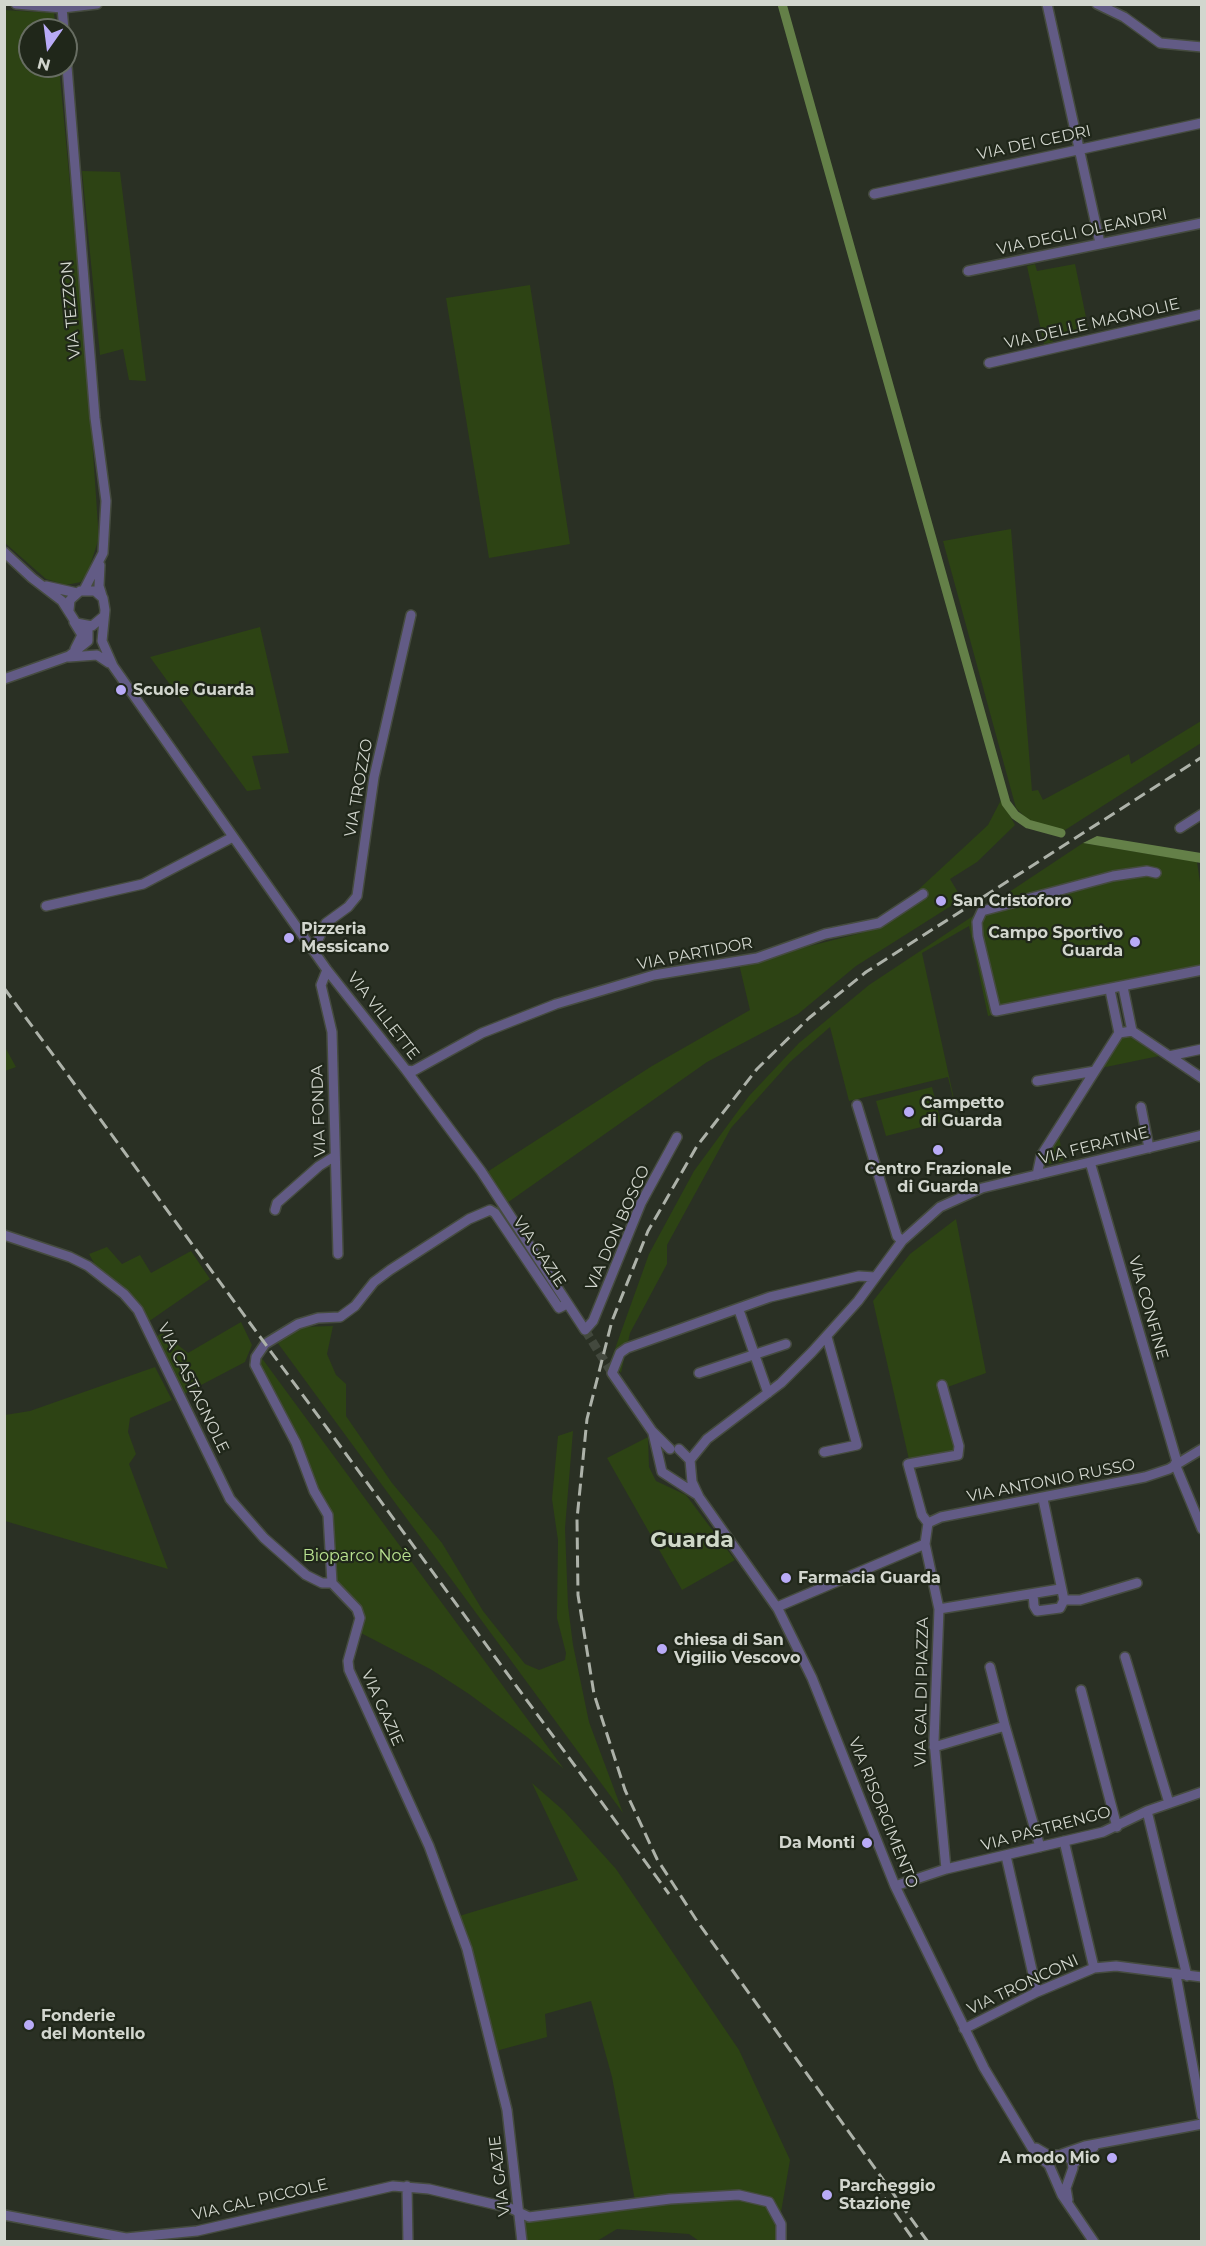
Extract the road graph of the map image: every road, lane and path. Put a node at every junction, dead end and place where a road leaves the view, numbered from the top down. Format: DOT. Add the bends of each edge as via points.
graph roads {
  1 [pos="16,4"];
  2 [pos="97,4"];
  3 [pos="1047,4"];
  4 [pos="1097,4"];
  5 [pos="62,8"];
  6 [pos="63,18"];
  7 [pos="1202,47"];
  8 [pos="68,78"];
  9 [pos="1202,123"];
  10 [pos="1079,148"];
  11 [pos="874,194"];
  12 [pos="1202,223"];
  13 [pos="1100,243"];
  14 [pos="968,271"];
  15 [pos="1202,314"];
  16 [pos="989,363"];
  17 [pos="4,552"];
  18 [pos="100,563"];
  19 [pos="44,586"];
  20 [pos="80,591"];
  21 [pos="103,598"];
  22 [pos="71,615"];
  23 [pos="104,615"];
  24 [pos="411,615"];
  25 [pos="90,626"];
  26 [pos="68,656"];
  27 [pos="112,665"];
  28 [pos="4,679"];
  29 [pos="1202,814"];
  30 [pos="1179,828"];
  31 [pos="233,837"];
  32 [pos="1156,873"];
  33 [pos="923,894"];
  34 [pos="46,906"];
  35 [pos="314,951"];
  36 [pos="327,970"];
  37 [pos="1202,970"];
  38 [pos="1123,987"];
  39 [pos="1110,990"];
  40 [pos="1132,1031"];
  41 [pos="1119,1033"];
  42 [pos="1202,1049"];
  43 [pos="1170,1056"];
  44 [pos="406,1070"];
  45 [pos="1095,1071"];
  46 [pos="1202,1078"];
  47 [pos="1037,1082"];
  48 [pos="857,1105"];
  49 [pos="1141,1107"];
  50 [pos="1202,1135"];
  51 [pos="677,1137"];
  52 [pos="1149,1148"];
  53 [pos="336,1156"];
  54 [pos="1090,1162"];
  55 [pos="1037,1175"];
  56 [pos="275,1210"];
  57 [pos="4,1235"];
  58 [pos="902,1240"];
  59 [pos="338,1254"];
  60 [pos="875,1277"];
  61 [pos="567,1305"];
  62 [pos="740,1313"];
  63 [pos="585,1330"];
  64 [pos="827,1337"];
  65 [pos="786,1344"];
  66 [pos="755,1355"];
  67 [pos="699,1373"];
  68 [pos="942,1385"];
  69 [pos="768,1393"];
  70 [pos="652,1431"];
  71 [pos="707,1439"];
  72 [pos="674,1449"];
  73 [pos="1202,1449"];
  74 [pos="824,1452"];
  75 [pos="660,1461"];
  76 [pos="1176,1463"];
  77 [pos="690,1464"];
  78 [pos="672,1479"];
  79 [pos="699,1497"];
  80 [pos="1043,1499"];
  81 [pos="928,1523"];
  82 [pos="1202,1529"];
  83 [pos="925,1544"];
  84 [pos="332,1583"];
  85 [pos="1137,1583"];
  86 [pos="1060,1589"];
  87 [pos="1033,1594"];
  88 [pos="1064,1600"];
  89 [pos="777,1607"];
  90 [pos="939,1610"];
  91 [pos="1125,1657"];
  92 [pos="990,1667"];
  93 [pos="1081,1690"];
  94 [pos="1005,1726"];
  95 [pos="934,1747"];
  96 [pos="1202,1792"];
  97 [pos="1169,1803"];
  98 [pos="1147,1811"];
  99 [pos="1117,1827"];
  100 [pos="1064,1841"];
  101 [pos="1040,1847"];
  102 [pos="1006,1856"];
  103 [pos="946,1869"];
  104 [pos="895,1886"];
  105 [pos="1094,1968"];
  106 [pos="1176,1975"];
  107 [pos="1187,1976"];
  108 [pos="1202,1977"];
  109 [pos="1037,1992"];
  110 [pos="964,2029"];
  111 [pos="1202,2116"];
  112 [pos="1202,2124"];
  113 [pos="1098,2144"];
  114 [pos="1031,2145"];
  115 [pos="1058,2155"];
  116 [pos="1073,2164"];
  117 [pos="1049,2165"];
  118 [pos="1069,2176"];
  119 [pos="1055,2177"];
  120 [pos="408,2186"];
  121 [pos="1069,2203"];
  122 [pos="520,2214"];
  123 [pos="4,2215"];
  124 [pos="408,2241"];
  125 [pos="522,2241"];
  126 [pos="782,2241"];
  127 [pos="1094,2241"];
  1 -- 5 [label="street"];
  2 -- 5 [label="street"];
  3 -- 10 [label="street"];
  4 -- 7 [label="street" via="1124,17 1160,43"];
  5 -- 6 [label="street"];
  8 -- 18 [label="street, VIA TEZZON" via="94,406 106,501 105,545"];
  9 -- 10 [label="street, VIA DEI CEDRI"];
  10 -- 11 [label="street, VIA DEI CEDRI"];
  10 -- 13 [label="street"];
  12 -- 13 [label="street, VIA DEGLI OLEANDRI"];
  13 -- 14 [label="street, VIA DEGLI OLEANDRI"];
  15 -- 16 [label="street, VIA DELLE MAGNOLIE"];
  17 -- 19 [label="street"];
  18 -- 20 [label="street, VIA TEZZON"];
  18 -- 21 [label="street, VIA TEZZON"];
  19 -- 20 [label="street"];
  19 -- 22 [label="street"];
  20 -- 21 [label="street" via="95,591"];
  20 -- 22 [label="street" via="70,600"];
  21 -- 23 [label="street, VIA VILLETTE"];
  22 -- 25 [label="street"];
  22 -- 26 [label="street" via="82,635"];
  23 -- 25 [label="street"];
  23 -- 27 [label="street, VIA VILLETTE" via="102,641"];
  24 -- 35 [label="street, VIA TROZZO" via="374,777 357,896 326,923"];
  25 -- 26 [label="street" via="88,641"];
  25 -- 27 [label="street, VIA VILLETTE" via="94,641"];
  26 -- 27 [label="street" via="97,655"];
  26 -- 28 [label="street"];
  27 -- 31 [label="street, VIA VILLETTE"];
  29 -- 30 [label="street"];
  31 -- 34 [label="street" via="142,884"];
  31 -- 35 [label="street, VIA VILLETTE"];
  32 -- 39 [label="street" via="1113,876 996,906 979,916 978,936 996,1011"];
  33 -- 44 [label="street, VIA PARTIDOR" via="879,923 825,934 757,958 654,975 556,1004 482,1033 413,1071"];
  35 -- 36 [label="street, VIA VILLETTE"];
  36 -- 44 [label="street, VIA VILLETTE"];
  36 -- 53 [label="street, VIA FONDA" via="321,985 332,1032"];
  37 -- 38 [label="street"];
  38 -- 39 [label="street"];
  38 -- 40 [label="street"];
  39 -- 41 [label="street"];
  40 -- 41 [label="street"];
  40 -- 43 [label="street"];
  41 -- 45 [label="street"];
  42 -- 43 [label="street"];
  43 -- 46 [label="street"];
  44 -- 61 [label="street, VIA VILLETTE" via="481,1171"];
  45 -- 47 [label="street"];
  45 -- 55 [label="street" via="1041,1156"];
  48 -- 58 [label="street" via="897,1236"];
  49 -- 52 [label="street"];
  50 -- 52 [label="street, VIA FERATINE"];
  51 -- 63 [label="street, VIA DON BOSCO" via="641,1203 593,1321"];
  52 -- 54 [label="street, VIA FERATINE"];
  53 -- 56 [label="street" via="277,1203"];
  53 -- 59 [label="street, VIA FONDA"];
  54 -- 55 [label="street, VIA FERATINE"];
  54 -- 76 [label="street, VIA CONFINE"];
  55 -- 58 [label="street, VIA FERATINE" via="959,1197 923,1220"];
  57 -- 84 [label="street, VIA CASTAGNOLE" via="70,1257 105,1277 138,1310 230,1499 264,1538 306,1575"];
  58 -- 60 [label="street, VIA FERATINE"];
  60 -- 64 [label="street, VIA FERATINE"];
  60 -- 70 [label="street, VIA RISORGIMENTO" via="859,1276 800,1289 627,1348 620,1353 612,1373"];
  61 -- 63 [label="street, VIA VILLETTE"];
  61 -- 84 [label="street, VIA GAZIE" via="559,1308 490,1210 469,1219 390,1270 340,1317 298,1324 259,1350 255,1365 297,1443 314,1491 328,1515"];
  62 -- 66 [label="street"];
  64 -- 69 [label="street, VIA FERATINE"];
  64 -- 74 [label="street" via="857,1445"];
  65 -- 66 [label="street"];
  66 -- 67 [label="street"];
  66 -- 69 [label="street"];
  68 -- 81 [label="street" via="958,1455 908,1464 922,1515"];
  69 -- 71 [label="street, VIA FERATINE"];
  70 -- 72 [label="street, VIA RISORGIMENTO"];
  70 -- 75 [label="street, VIA RISORGIMENTO"];
  71 -- 72 [label="street, VIA FERATINE"];
  71 -- 77 [label="street, VIA FERATINE"];
  72 -- 75 [label="street" via="663,1454"];
  72 -- 77 [label="street, VIA RISORGIMENTO"];
  73 -- 76 [label="street, VIA ANTONIO RUSSO"];
  75 -- 78 [label="street, VIA RISORGIMENTO" via="662,1472"];
  76 -- 80 [label="street, VIA ANTONIO RUSSO" via="1145,1477"];
  76 -- 82 [label="street, VIA CONFINE"];
  77 -- 78 [label="street" via="684,1476"];
  77 -- 79 [label="street, VIA RISORGIMENTO"];
  78 -- 79 [label="street, VIA RISORGIMENTO"];
  79 -- 89 [label="street, VIA RISORGIMENTO"];
  80 -- 81 [label="street, VIA ANTONIO RUSSO" via="941,1517"];
  80 -- 86 [label="street"];
  81 -- 83 [label="street, VIA CAL DI PIAZZA"];
  83 -- 89 [label="street"];
  83 -- 90 [label="street, VIA CAL DI PIAZZA"];
  84 -- 122 [label="street, VIA GAZIE" via="357,1609 360,1618 349,1670 429,1845 467,1949 507,2110"];
  85 -- 88 [label="street" via="1080,1600"];
  86 -- 87 [label="street"];
  86 -- 88 [label="street"];
  87 -- 88 [label="street" via="1037,1611 1060,1608"];
  87 -- 90 [label="street"];
  89 -- 104 [label="street, VIA RISORGIMENTO" via="812,1678"];
  90 -- 95 [label="street, VIA CAL DI PIAZZA"];
  91 -- 97 [label="street"];
  92 -- 94 [label="street"];
  93 -- 99 [label="street"];
  94 -- 95 [label="street"];
  94 -- 101 [label="street"];
  95 -- 103 [label="street, VIA CAL DI PIAZZA"];
  96 -- 97 [label="street, VIA PASTRENGO"];
  97 -- 98 [label="street, VIA PASTRENGO"];
  98 -- 99 [label="street, VIA PASTRENGO"];
  98 -- 107 [label="street"];
  99 -- 100 [label="street, VIA PASTRENGO"];
  100 -- 101 [label="street, VIA PASTRENGO"];
  100 -- 105 [label="street"];
  101 -- 102 [label="street, VIA PASTRENGO"];
  102 -- 103 [label="street, VIA PASTRENGO"];
  102 -- 109 [label="street"];
  103 -- 104 [label="street, VIA PASTRENGO"];
  104 -- 110 [label="street, VIA RISORGIMENTO"];
  105 -- 106 [label="street, VIA TRONCONI" via="1116,1966"];
  105 -- 109 [label="street, VIA TRONCONI"];
  106 -- 107 [label="street, VIA TRONCONI"];
  106 -- 111 [label="street"];
  107 -- 108 [label="street, VIA TRONCONI"];
  109 -- 110 [label="street, VIA TRONCONI"];
  110 -- 114 [label="street, VIA RISORGIMENTO"];
  112 -- 113 [label="street"];
  113 -- 115 [label="street"];
  113 -- 116 [label="street"];
  114 -- 115 [label="street" via="1043,2153"];
  114 -- 117 [label="street, VIA RISORGIMENTO"];
  115 -- 116 [label="street" via="1069,2157"];
  115 -- 117 [label="street"];
  116 -- 118 [label="street"];
  117 -- 119 [label="street, VIA RISORGIMENTO"];
  118 -- 119 [label="street"];
  118 -- 121 [label="street"];
  119 -- 121 [label="street, VIA RISORGIMENTO"];
  120 -- 122 [label="street, VIA CAL PICCOLE" via="510,2208"];
  120 -- 123 [label="street, VIA CAL PICCOLE" via="370,2190 196,2231 126,2238"];
  120 -- 124 [label="street"];
  121 -- 127 [label="street, VIA RISORGIMENTO"];
  122 -- 125 [label="street, VIA GAZIE"];
  122 -- 126 [label="street, VIA CAL PICCOLE" via="528,2217 670,2199 739,2195 769,2202 781,2224"];
}
